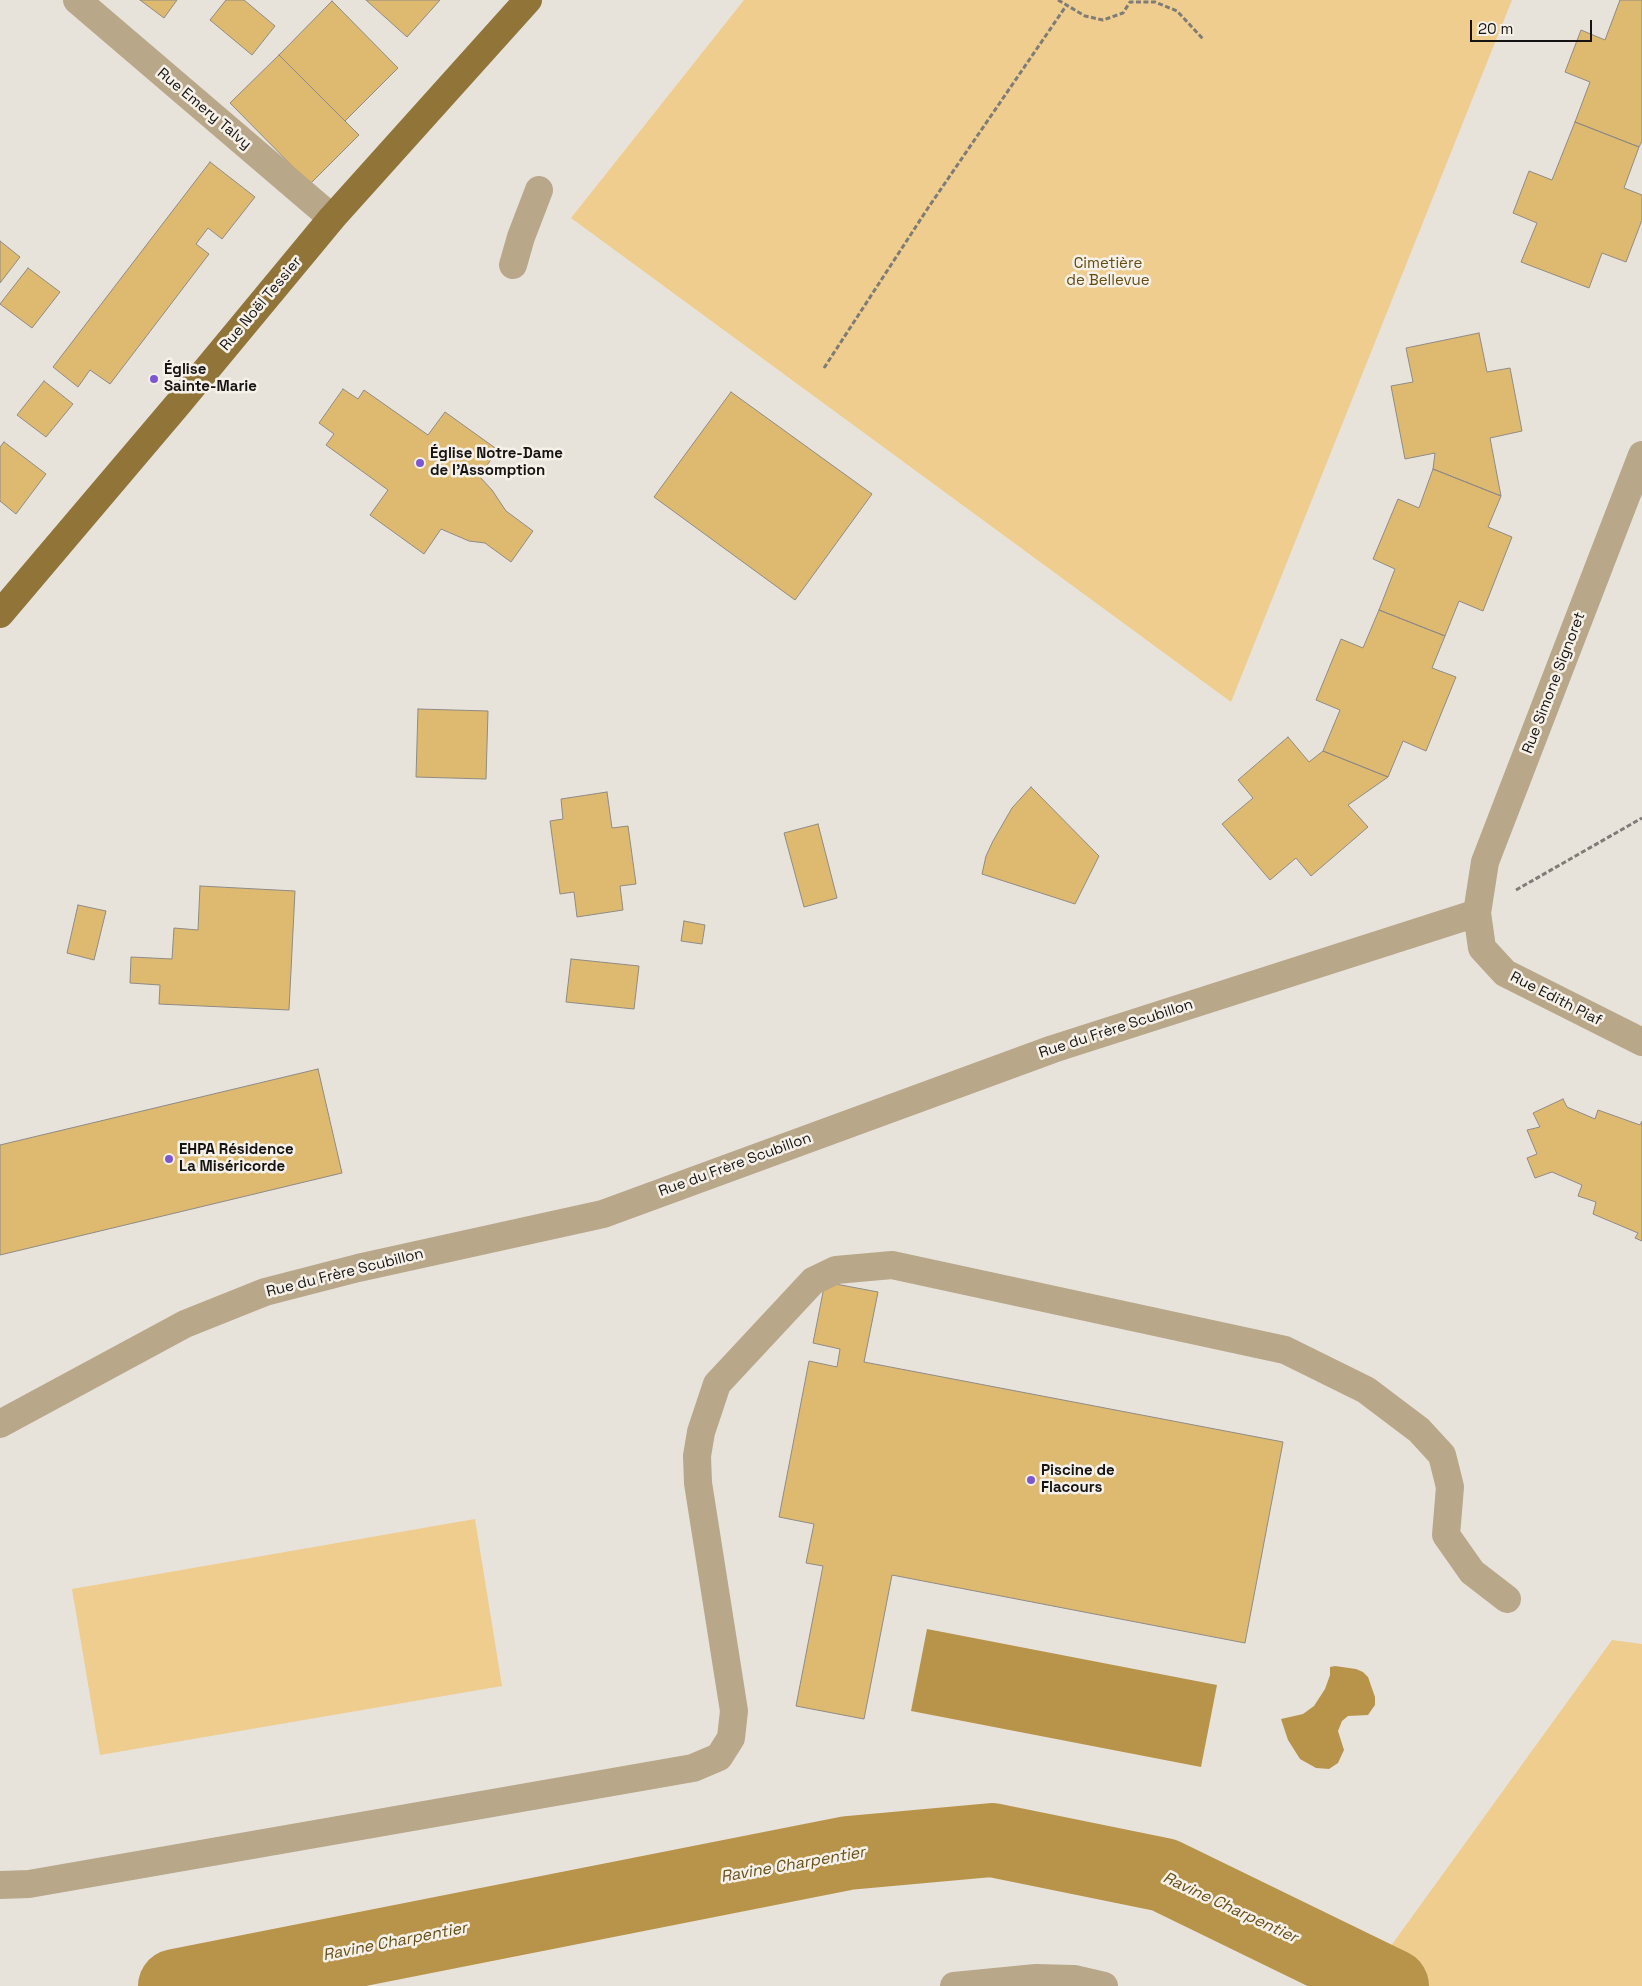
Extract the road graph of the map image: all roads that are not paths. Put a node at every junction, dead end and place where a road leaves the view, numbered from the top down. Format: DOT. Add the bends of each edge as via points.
graph roads {
  1 [pos="76,0"];
  2 [pos="528,0"];
  3 [pos="539,190"];
  4 [pos="332,218"];
  5 [pos="513,265"];
  6 [pos="1642,455"];
  7 [pos="0,614"];
  8 [pos="1477,913"];
  9 [pos="1642,1042"];
  10 [pos="0,1424"];
  11 [pos="1507,1599"];
  12 [pos="0,1885"];
  13 [pos="954,1986"];
  14 [pos="1104,1986"];
  1 -- 4 [label="street, Rue Emery Talvy"];
  2 -- 4 [label="main road, Rue Noël Tessier"];
  3 -- 5 [label="street"];
  4 -- 7 [label="main road, Rue Noël Tessier"];
  6 -- 8 [label="street, Rue Simone Signoret" via="1485,862"];
  8 -- 9 [label="street, Rue Edith Piaf" via="1482,948 1505,973"];
  8 -- 10 [label="street, Rue du Frère Scubillon" via="1053,1048 603,1214 265,1292 185,1324"];
  11 -- 12 [label="street" via="1472,1572 1446,1535 1450,1488 1442,1455 1419,1430 1366,1390 1285,1350 892,1265 836,1270 813,1282 717,1384 701,1432 697,1456 698,1483 734,1711 731,1738 719,1757 674,1772 29,1884"];
  13 -- 14 [label="street" via="1036,1978"];
}
